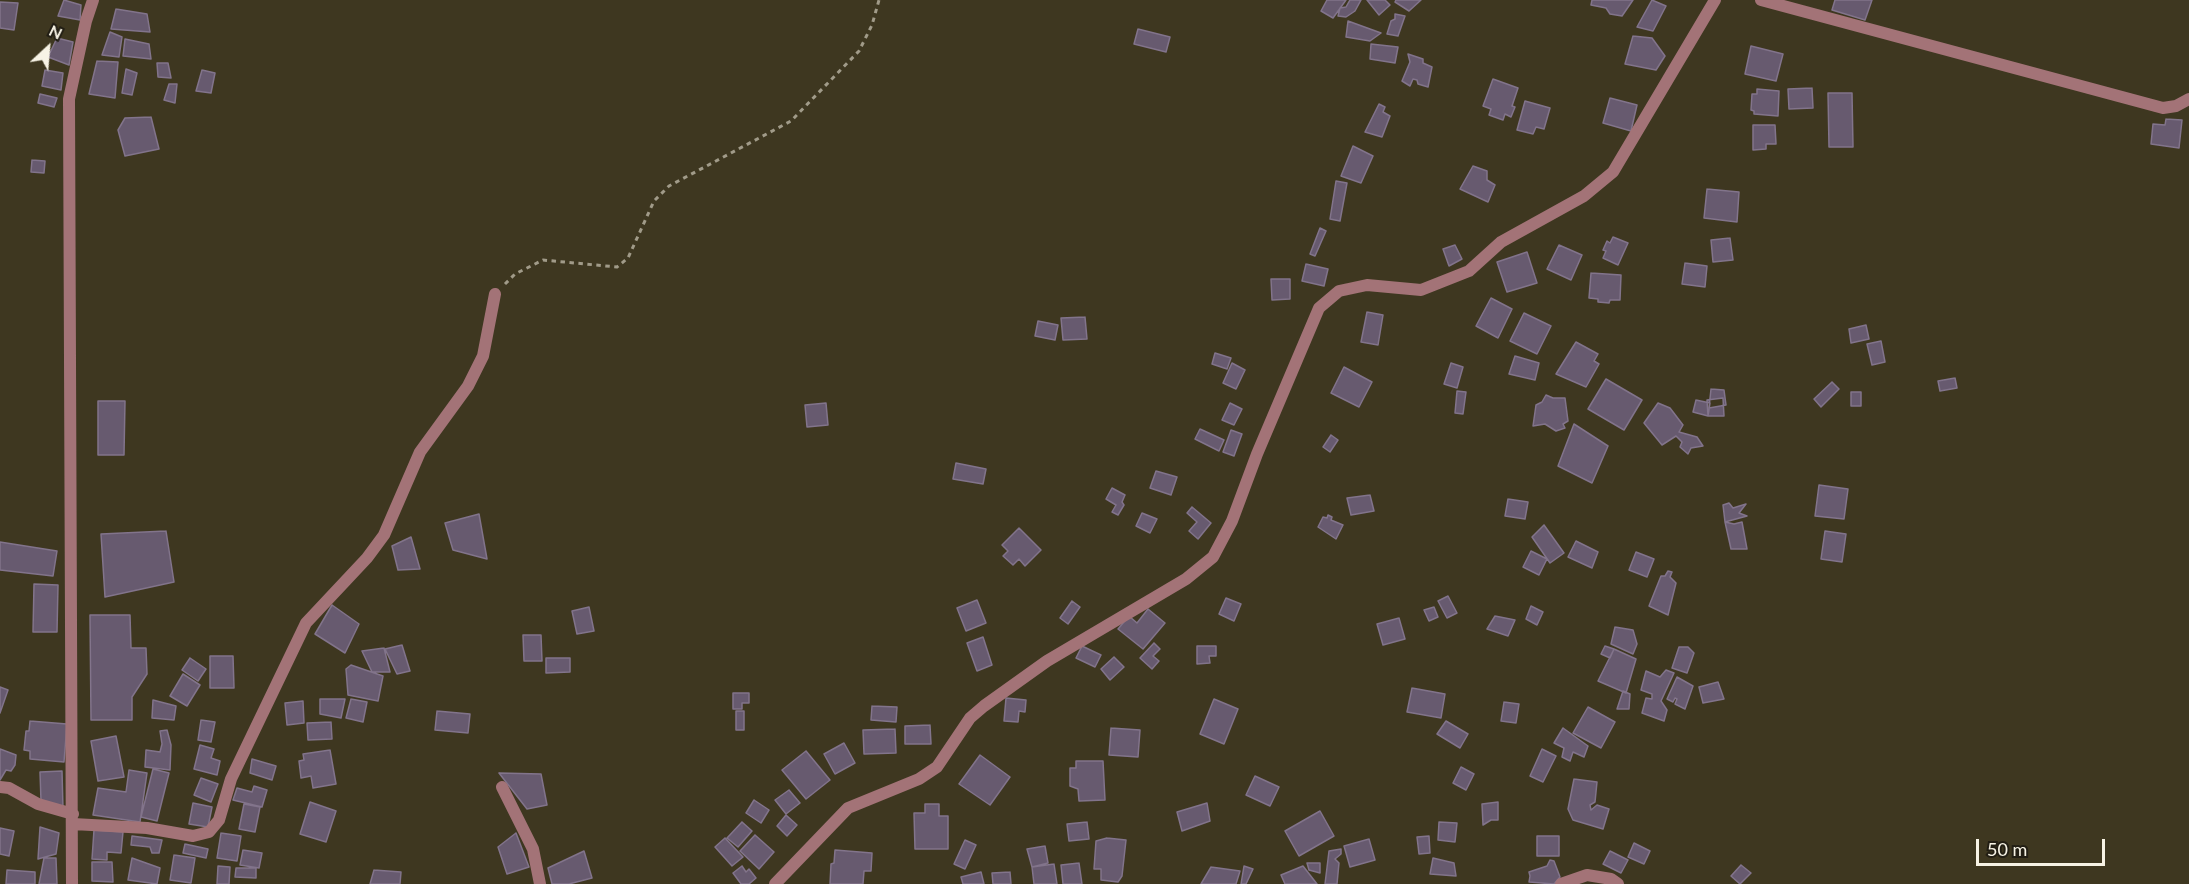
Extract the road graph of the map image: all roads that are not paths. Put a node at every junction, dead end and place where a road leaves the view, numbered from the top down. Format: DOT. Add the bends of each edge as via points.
graph roads {
  1 [pos="93,0"];
  2 [pos="1715,0"];
  3 [pos="1761,0"];
  4 [pos="2189,99"];
  5 [pos="495,294"];
  6 [pos="0,787"];
  7 [pos="502,787"];
  8 [pos="73,819"];
  9 [pos="72,884"];
  10 [pos="540,884"];
  11 [pos="775,884"];
  12 [pos="1561,884"];
  13 [pos="1618,884"];
  1 -- 8 [label="street" via="69,99"];
  2 -- 11 [label="street" via="1613,172 1584,196 1501,242 1469,271 1421,290 1367,285 1339,291 1319,308 1214,557 1186,579 1047,661 984,706 970,718 937,767 919,779 848,808"];
  3 -- 4 [label="street" via="2163,108"];
  5 -- 8 [label="street" via="483,356 468,386 420,452 384,535 306,623 231,779 219,820 209,832 193,836"];
  6 -- 8 [label="street"];
  7 -- 10 [label="street" via="533,849"];
  8 -- 9 [label="street"];
  12 -- 13 [label="street" via="1587,875"];
}
